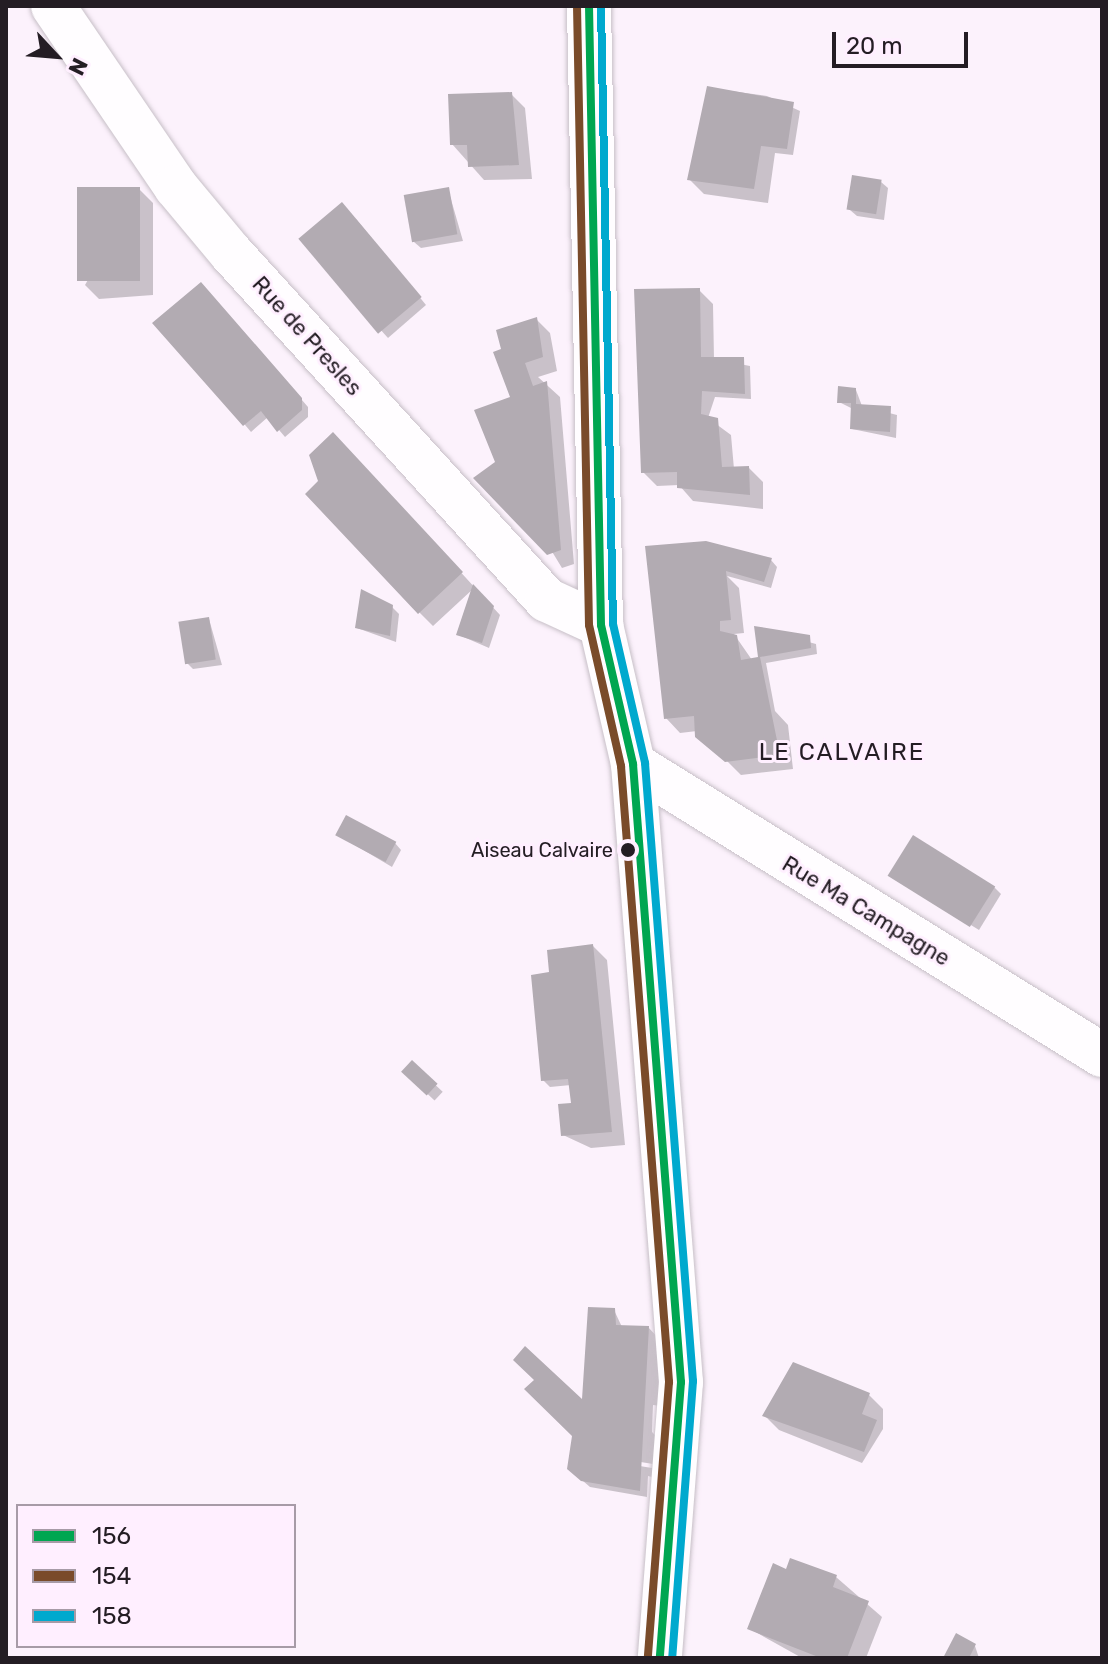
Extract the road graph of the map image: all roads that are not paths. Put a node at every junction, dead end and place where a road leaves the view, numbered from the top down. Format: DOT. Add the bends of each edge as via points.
graph roads {
  1 [pos="53,6"];
  2 [pos="589,6"];
  3 [pos="601,625"];
  4 [pos="633,764"];
  5 [pos="1102,1055"];
  6 [pos="660,1658"];
  1 -- 3 [label="street, Rue de Presles" via="176,187 231,253 547,600"];
  2 -- 3 [label="street"];
  3 -- 4 [label="street"];
  4 -- 5 [label="street, Rue Ma Campagne"];
  4 -- 6 [label="street" via="681,1382"];
}
